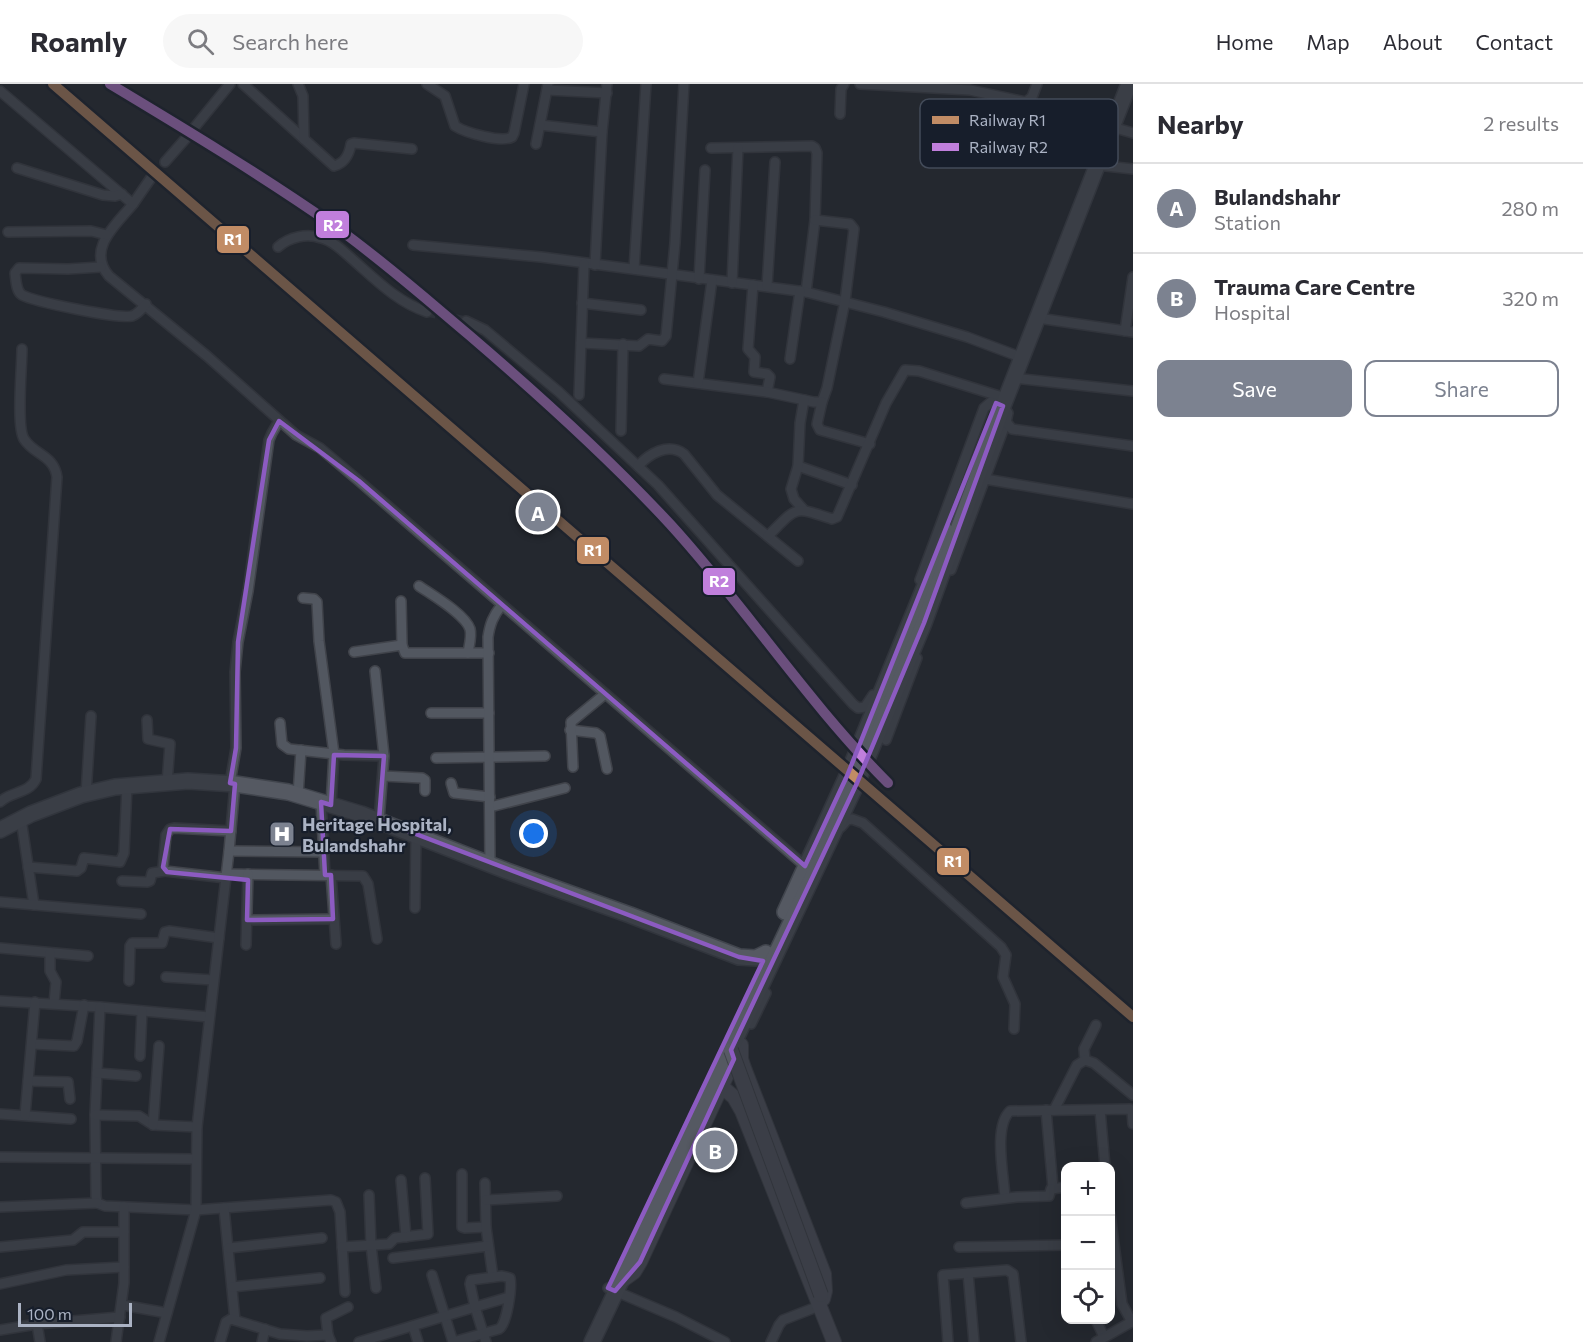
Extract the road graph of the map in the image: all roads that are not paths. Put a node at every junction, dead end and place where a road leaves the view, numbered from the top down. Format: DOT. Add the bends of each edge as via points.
graph roads {
  1 [pos="230,84"];
  2 [pos="243,84"];
  3 [pos="298,84"];
  4 [pos="428,84"];
  5 [pos="524,84"];
  6 [pos="646,84"];
  7 [pos="684,84"];
  8 [pos="844,84"];
  9 [pos="860,84"];
  10 [pos="1036,84"];
  11 [pos="1121,84"];
  12 [pos="1129,84"];
  13 [pos="884,85"];
  14 [pos="547,87"];
  15 [pos="607,88"];
  16 [pos="0,91"];
  17 [pos="1012,99"];
  18 [pos="1030,99"];
  19 [pos="1115,99"];
  20 [pos="1118,112"];
  21 [pos="840,114"];
  22 [pos="540,125"];
  23 [pos="194,128"];
  24 [pos="1118,129"];
  25 [pos="602,132"];
  26 [pos="1133,133"];
  27 [pos="187,136"];
  28 [pos="304,140"];
  29 [pos="536,144"];
  30 [pos="711,148"];
  31 [pos="738,148"];
  32 [pos="412,149"];
  33 [pos="165,162"];
  34 [pos="775,162"];
  35 [pos="1118,167"];
  36 [pos="17,168"];
  37 [pos="1088,168"];
  38 [pos="1096,168"];
  39 [pos="1133,169"];
  40 [pos="705,170"];
  41 [pos="153,175"];
  42 [pos="128,200"];
  43 [pos="815,220"];
  44 [pos="8,232"];
  45 [pos="107,235"];
  46 [pos="412,246"];
  47 [pos="278,248"];
  48 [pos="584,264"];
  49 [pos="595,265"];
  50 [pos="101,267"];
  51 [pos="634,269"];
  52 [pos="672,275"];
  53 [pos="1133,277"];
  54 [pos="699,279"];
  55 [pos="712,280"];
  56 [pos="732,283"];
  57 [pos="753,285"];
  58 [pos="767,286"];
  59 [pos="803,292"];
  60 [pos="845,301"];
  61 [pos="582,303"];
  62 [pos="146,304"];
  63 [pos="641,310"];
  64 [pos="427,312"];
  65 [pos="1038,318"];
  66 [pos="466,321"];
  67 [pos="1129,332"];
  68 [pos="581,343"];
  69 [pos="623,345"];
  70 [pos="22,349"];
  71 [pos="1015,355"];
  72 [pos="790,358"];
  73 [pos="1014,378"];
  74 [pos="664,379"];
  75 [pos="698,382"];
  76 [pos="1133,391"];
  77 [pos="767,392"];
  78 [pos="579,395"];
  79 [pos="804,400"];
  80 [pos="822,402"];
  81 [pos="1000,408"];
  82 [pos="279,421"];
  83 [pos="621,431"];
  84 [pos="870,444"];
  85 [pos="1133,446"];
  86 [pos="638,466"];
  87 [pos="798,466"];
  88 [pos="985,479"];
  89 [pos="852,485"];
  90 [pos="1133,504"];
  91 [pos="803,509"];
  92 [pos="768,536"];
  93 [pos="798,561"];
  94 [pos="419,586"];
  95 [pos="303,598"];
  96 [pos="401,601"];
  97 [pos="501,606"];
  98 [pos="402,645"];
  99 [pos="354,652"];
  100 [pos="468,653"];
  101 [pos="489,653"];
  102 [pos="375,671"];
  103 [pos="605,694"];
  104 [pos="431,713"];
  105 [pos="489,713"];
  106 [pos="91,716"];
  107 [pos="147,720"];
  108 [pos="280,723"];
  109 [pos="570,730"];
  110 [pos="886,740"];
  111 [pos="301,750"];
  112 [pos="334,754"];
  113 [pos="384,756"];
  114 [pos="489,756"];
  115 [pos="544,756"];
  116 [pos="436,758"];
  117 [pos="573,767"];
  118 [pos="607,769"];
  119 [pos="383,776"];
  120 [pos="167,783"];
  121 [pos="233,783"];
  122 [pos="452,783"];
  123 [pos="127,786"];
  124 [pos="565,788"];
  125 [pos="425,790"];
  126 [pos="86,794"];
  127 [pos="298,795"];
  128 [pos="0,802"];
  129 [pos="490,802"];
  130 [pos="326,803"];
  131 [pos="21,819"];
  132 [pos="379,820"];
  133 [pos="0,830"];
  134 [pos="231,831"];
  135 [pos="416,834"];
  136 [pos="229,851"];
  137 [pos="324,852"];
  138 [pos="490,864"];
  139 [pos="805,866"];
  140 [pos="28,867"];
  141 [pos="165,871"];
  142 [pos="248,874"];
  143 [pos="328,874"];
  144 [pos="226,876"];
  145 [pos="122,881"];
  146 [pos="0,902"];
  147 [pos="34,904"];
  148 [pos="415,908"];
  149 [pos="141,914"];
  150 [pos="333,919"];
  151 [pos="247,920"];
  152 [pos="219,938"];
  153 [pos="377,939"];
  154 [pos="336,944"];
  155 [pos="246,945"];
  156 [pos="0,948"];
  157 [pos="50,953"];
  158 [pos="766,953"];
  159 [pos="88,956"];
  160 [pos="166,977"];
  161 [pos="129,981"];
  162 [pos="213,981"];
  163 [pos="0,1000"];
  164 [pos="35,1002"];
  165 [pos="54,1003"];
  166 [pos="84,1005"];
  167 [pos="100,1006"];
  168 [pos="142,1011"];
  169 [pos="209,1017"];
  170 [pos="1096,1025"];
  171 [pos="1014,1029"];
  172 [pos="32,1044"];
  173 [pos="159,1046"];
  174 [pos="736,1048"];
  175 [pos="141,1056"];
  176 [pos="1085,1060"];
  177 [pos="97,1074"];
  178 [pos="136,1076"];
  179 [pos="28,1081"];
  180 [pos="722,1087"];
  181 [pos="1133,1095"];
  182 [pos="69,1099"];
  183 [pos="1050,1110"];
  184 [pos="1100,1110"];
  185 [pos="0,1114"];
  186 [pos="25,1115"];
  187 [pos="95,1115"];
  188 [pos="71,1119"];
  189 [pos="1133,1124"];
  190 [pos="153,1125"];
  191 [pos="197,1127"];
  192 [pos="0,1157"];
  193 [pos="96,1159"];
  194 [pos="196,1160"];
  195 [pos="1105,1162"];
  196 [pos="462,1174"];
  197 [pos="425,1178"];
  198 [pos="401,1180"];
  199 [pos="485,1183"];
  200 [pos="1061,1187"];
  201 [pos="1053,1188"];
  202 [pos="369,1195"];
  203 [pos="557,1196"];
  204 [pos="1005,1198"];
  205 [pos="486,1200"];
  206 [pos="97,1203"];
  207 [pos="966,1203"];
  208 [pos="0,1207"];
  209 [pos="124,1207"];
  210 [pos="224,1208"];
  211 [pos="196,1210"];
  212 [pos="1110,1216"];
  213 [pos="486,1227"];
  214 [pos="124,1232"];
  215 [pos="406,1237"];
  216 [pos="322,1238"];
  217 [pos="371,1245"];
  218 [pos="1061,1245"];
  219 [pos="488,1246"];
  220 [pos="0,1247"];
  221 [pos="342,1247"];
  222 [pos="959,1247"];
  223 [pos="229,1248"];
  224 [pos="393,1258"];
  225 [pos="124,1267"];
  226 [pos="968,1273"];
  227 [pos="432,1275"];
  228 [pos="493,1277"];
  229 [pos="320,1278"];
  230 [pos="0,1284"];
  231 [pos="232,1287"];
  232 [pos="615,1287"];
  233 [pos="376,1288"];
  234 [pos="345,1292"];
  235 [pos="509,1298"];
  236 [pos="821,1300"];
  237 [pos="122,1305"];
  238 [pos="348,1307"];
  239 [pos="475,1307"];
  240 [pos="167,1313"];
  241 [pos="120,1317"];
  242 [pos="445,1317"];
  243 [pos="235,1320"];
  244 [pos="1132,1321"];
  245 [pos="37,1324"];
  246 [pos="413,1326"];
  247 [pos="265,1329"];
  248 [pos="0,1330"];
  249 [pos="1098,1331"];
  250 [pos="330,1338"];
  251 [pos="485,1338"];
  252 [pos="40,1342"];
  253 [pos="116,1342"];
  254 [pos="159,1342"];
  255 [pos="220,1342"];
  256 [pos="262,1342"];
  257 [pos="359,1342"];
  258 [pos="418,1342"];
  259 [pos="453,1342"];
  260 [pos="584,1342"];
  261 [pos="592,1342"];
  262 [pos="725,1342"];
  263 [pos="771,1342"];
  264 [pos="834,1342"];
  265 [pos="840,1342"];
  266 [pos="948,1342"];
  267 [pos="974,1342"];
  268 [pos="1021,1342"];
  1 -- 23 [label="street"];
  2 -- 28 [label="street"];
  3 -- 28 [label="street" via="303,96"];
  4 -- 5 [label="street" via="445,96 455,126 506,140 514,133"];
  6 -- 51 [label="street"];
  7 -- 52 [label="street"];
  8 -- 21 [label="street"];
  9 -- 13 [label="street"];
  10 -- 18 [label="street"];
  11 -- 19 [label="main road"];
  12 -- 20 [label="main road"];
  13 -- 17 [label="street" via="970,90"];
  14 -- 15 [label="street"];
  14 -- 22 [label="street"];
  15 -- 25 [label="street"];
  16 -- 42 [label="street"];
  22 -- 25 [label="street"];
  22 -- 29 [label="street"];
  24 -- 26 [label="street"];
  25 -- 49 [label="street"];
  27 -- 33 [label="street"];
  28 -- 32 [label="street" via="336,167 348,157 354,143"];
  30 -- 31 [label="street"];
  31 -- 43 [label="street" via="815,148"];
  31 -- 56 [label="street"];
  34 -- 58 [label="street"];
  35 -- 39 [label="street"];
  36 -- 42 [label="street"];
  37 -- 71 [label="main road"];
  38 -- 65 [label="main road"];
  40 -- 54 [label="street"];
  41 -- 42 [label="street"];
  42 -- 45 [label="street"];
  43 -- 59 [label="street"];
  43 -- 60 [label="street" via="853,226"];
  44 -- 45 [label="street" via="91,231"];
  45 -- 50 [label="street" via="101,247"];
  46 -- 48 [label="street"];
  47 -- 64 [label="street" via="295,238 322,238 395,295"];
  48 -- 49 [label="street"];
  48 -- 61 [label="street"];
  49 -- 51 [label="street"];
  50 -- 62 [label="street"];
  50 -- 62 [label="street" via="23,267 15,273 17,288 22,295 37,299 129,317"];
  51 -- 52 [label="street"];
  52 -- 54 [label="street"];
  52 -- 69 [label="street" via="664,339 648,339 639,346"];
  53 -- 67 [label="street"];
  54 -- 55 [label="street"];
  55 -- 56 [label="street"];
  55 -- 75 [label="street"];
  56 -- 57 [label="street"];
  57 -- 58 [label="street"];
  57 -- 77 [label="street" via="748,349 754,357 754,372 770,377"];
  58 -- 59 [label="street"];
  59 -- 60 [label="street"];
  59 -- 72 [label="street"];
  60 -- 71 [label="street"];
  60 -- 80 [label="street"];
  61 -- 63 [label="street"];
  61 -- 68 [label="street"];
  62 -- 82 [label="street"];
  65 -- 67 [label="street"];
  65 -- 73 [label="main road"];
  66 -- 86 [label="street" via="485,330"];
  68 -- 69 [label="street"];
  68 -- 78 [label="street"];
  69 -- 83 [label="street"];
  70 -- 128 [label="street" via="20,430 26,442 52,463 57,477 36,779 28,789"];
  71 -- 81 [label="main road"];
  73 -- 76 [label="street"];
  73 -- 81 [label="main road"];
  74 -- 75 [label="street"];
  75 -- 77 [label="street"];
  77 -- 79 [label="street"];
  79 -- 80 [label="street"];
  79 -- 87 [label="street"];
  80 -- 84 [label="street" via="817,423 820,430"];
  81 -- 84 [label="street" via="919,371 905,370"];
  81 -- 85 [label="street" via="1008,426 1017,430"];
  81 -- 86 [label="street" via="992,402 984,408 886,669 865,708 853,704"];
  81 -- 88 [label="street"];
  81 -- 139 [label="main road" via="848,776"];
  81 -- 174 [label="main road" via="924,623 857,783"];
  82 -- 97 [label="street" via="302,440 320,448"];
  82 -- 121 [label="street" via="269,440 238,642"];
  84 -- 89 [label="street"];
  86 -- 92 [label="street" via="656,452 679,450 717,495"];
  87 -- 89 [label="street"];
  87 -- 91 [label="street" via="791,494"];
  88 -- 90 [label="street"];
  88 -- 110 [label="street"];
  89 -- 91 [label="street" via="835,519"];
  91 -- 92 [label="street" via="795,511"];
  92 -- 93 [label="street"];
  94 -- 100 [label="street" via="466,624 470,635"];
  95 -- 112 [label="street" via="317,602"];
  96 -- 98 [label="street"];
  97 -- 101 [label="street" via="490,626"];
  97 -- 103 [label="street"];
  98 -- 99 [label="street"];
  98 -- 100 [label="street" via="408,654"];
  100 -- 101 [label="street"];
  101 -- 105 [label="street"];
  102 -- 113 [label="street"];
  103 -- 109 [label="street" via="575,717"];
  103 -- 139 [label="street"];
  104 -- 105 [label="street"];
  105 -- 114 [label="street"];
  106 -- 126 [label="street"];
  107 -- 120 [label="street" via="148,739 170,744"];
  108 -- 111 [label="street" via="282,744"];
  109 -- 117 [label="street"];
  109 -- 118 [label="street" via="600,736"];
  111 -- 112 [label="street"];
  111 -- 127 [label="street"];
  112 -- 113 [label="street"];
  112 -- 130 [label="street"];
  113 -- 119 [label="street"];
  114 -- 115 [label="street"];
  114 -- 116 [label="street"];
  114 -- 129 [label="street"];
  119 -- 125 [label="street" via="422,778"];
  119 -- 132 [label="street"];
  120 -- 121 [label="main road"];
  120 -- 123 [label="main road"];
  121 -- 127 [label="main road"];
  121 -- 134 [label="street"];
  122 -- 129 [label="street" via="456,794"];
  123 -- 126 [label="main road"];
  123 -- 140 [label="street" via="124,853 120,861 84,858 77,871"];
  124 -- 129 [label="street"];
  126 -- 131 [label="main road"];
  127 -- 130 [label="main road"];
  129 -- 138 [label="street"];
  130 -- 132 [label="main road"];
  130 -- 137 [label="street"];
  131 -- 133 [label="main road"];
  131 -- 140 [label="street"];
  132 -- 135 [label="main road"];
  134 -- 136 [label="street"];
  134 -- 141 [label="street" via="170,829 166,835"];
  135 -- 138 [label="main road"];
  135 -- 148 [label="street"];
  136 -- 137 [label="street"];
  136 -- 144 [label="street"];
  137 -- 143 [label="street"];
  138 -- 158 [label="main road" via="739,957 756,958"];
  139 -- 158 [label="main road"];
  140 -- 147 [label="street"];
  141 -- 144 [label="street"];
  141 -- 145 [label="street" via="152,873 147,882"];
  142 -- 143 [label="street"];
  142 -- 144 [label="street"];
  142 -- 151 [label="street"];
  143 -- 150 [label="street"];
  143 -- 153 [label="street" via="359,875 367,880"];
  144 -- 152 [label="street"];
  146 -- 147 [label="street"];
  147 -- 149 [label="street"];
  150 -- 151 [label="street"];
  150 -- 154 [label="street"];
  151 -- 155 [label="street"];
  152 -- 161 [label="street" via="169,931 161,944 132,943"];
  152 -- 162 [label="street"];
  156 -- 157 [label="street"];
  157 -- 159 [label="street"];
  157 -- 165 [label="street" via="50,971 56,982"];
  158 -- 232 [label="main road"];
  160 -- 162 [label="street"];
  162 -- 169 [label="street"];
  163 -- 164 [label="street"];
  164 -- 165 [label="street"];
  164 -- 172 [label="street"];
  165 -- 166 [label="street"];
  166 -- 167 [label="street"];
  166 -- 172 [label="street" via="74,1046"];
  167 -- 168 [label="street"];
  167 -- 177 [label="street"];
  168 -- 169 [label="street"];
  168 -- 175 [label="street"];
  169 -- 191 [label="street"];
  170 -- 176 [label="street" via="1084,1049"];
  171 -- 174 [label="street" via="1015,1004 1003,977 1005,951 863,823 852,819 842,825"];
  172 -- 179 [label="street"];
  173 -- 190 [label="street"];
  174 -- 180 [label="street"];
  174 -- 232 [label="main road"];
  174 -- 236 [label="street, bridge"];
  176 -- 181 [label="street"];
  176 -- 183 [label="street" via="1077,1065"];
  177 -- 178 [label="street"];
  177 -- 187 [label="street"];
  179 -- 182 [label="street" via="68,1082"];
  179 -- 186 [label="street"];
  180 -- 232 [label="street" via="640,1262"];
  180 -- 236 [label="street" via="742,1111"];
  183 -- 184 [label="street"];
  183 -- 201 [label="street"];
  183 -- 204 [label="street" via="1013,1110 1007,1114 1000,1134"];
  184 -- 189 [label="street" via="1130,1109"];
  184 -- 195 [label="street"];
  185 -- 186 [label="street"];
  186 -- 188 [label="street"];
  187 -- 190 [label="street" via="139,1116"];
  187 -- 193 [label="street"];
  190 -- 191 [label="street"];
  191 -- 194 [label="street"];
  192 -- 193 [label="street"];
  193 -- 194 [label="street"];
  193 -- 206 [label="street"];
  194 -- 211 [label="street"];
  196 -- 213 [label="street" via="462,1227"];
  197 -- 215 [label="street" via="429,1232"];
  198 -- 215 [label="street"];
  199 -- 205 [label="street"];
  200 -- 201 [label="street"];
  201 -- 204 [label="street" via="1049,1196"];
  202 -- 217 [label="street"];
  203 -- 205 [label="street"];
  204 -- 207 [label="street"];
  205 -- 213 [label="street"];
  206 -- 208 [label="street"];
  206 -- 209 [label="street"];
  209 -- 211 [label="street"];
  209 -- 214 [label="street"];
  210 -- 211 [label="street"];
  210 -- 221 [label="street" via="331,1200 340,1212"];
  210 -- 223 [label="street"];
  211 -- 240 [label="street"];
  212 -- 244 [label="street" via="1122,1304"];
  213 -- 219 [label="street"];
  214 -- 220 [label="street" via="83,1232 73,1240"];
  214 -- 225 [label="street"];
  215 -- 217 [label="street" via="395,1238 389,1244"];
  216 -- 223 [label="street"];
  217 -- 221 [label="street"];
  217 -- 233 [label="street"];
  218 -- 222 [label="street"];
  219 -- 224 [label="street"];
  219 -- 228 [label="street"];
  221 -- 234 [label="street"];
  223 -- 231 [label="street"];
  225 -- 230 [label="street" via="66,1270"];
  225 -- 237 [label="street"];
  226 -- 266 [label="street" via="942,1277"];
  226 -- 267 [label="street"];
  226 -- 268 [label="street" via="1012,1272"];
  227 -- 242 [label="street"];
  228 -- 235 [label="street" via="510,1278"];
  228 -- 239 [label="street" via="470,1282"];
  229 -- 231 [label="street"];
  231 -- 243 [label="street"];
  232 -- 260 [label="main road"];
  232 -- 261 [label="main road"];
  232 -- 262 [label="street"];
  235 -- 239 [label="street"];
  235 -- 251 [label="street" via="503,1326"];
  236 -- 263 [label="street" via="783,1320"];
  236 -- 264 [label="street"];
  236 -- 265 [label="street"];
  237 -- 240 [label="street"];
  237 -- 241 [label="street"];
  238 -- 250 [label="street" via="326,1318"];
  239 -- 242 [label="street"];
  239 -- 251 [label="street"];
  240 -- 254 [label="street"];
  241 -- 245 [label="street"];
  241 -- 253 [label="street"];
  242 -- 246 [label="street"];
  242 -- 259 [label="street"];
  243 -- 247 [label="street"];
  243 -- 255 [label="street" via="226,1322"];
  244 -- 249 [label="street"];
  245 -- 248 [label="street"];
  245 -- 252 [label="street"];
  246 -- 257 [label="street"];
  246 -- 258 [label="street"];
  247 -- 250 [label="street"];
  247 -- 256 [label="street"];
  251 -- 259 [label="street"];
}
